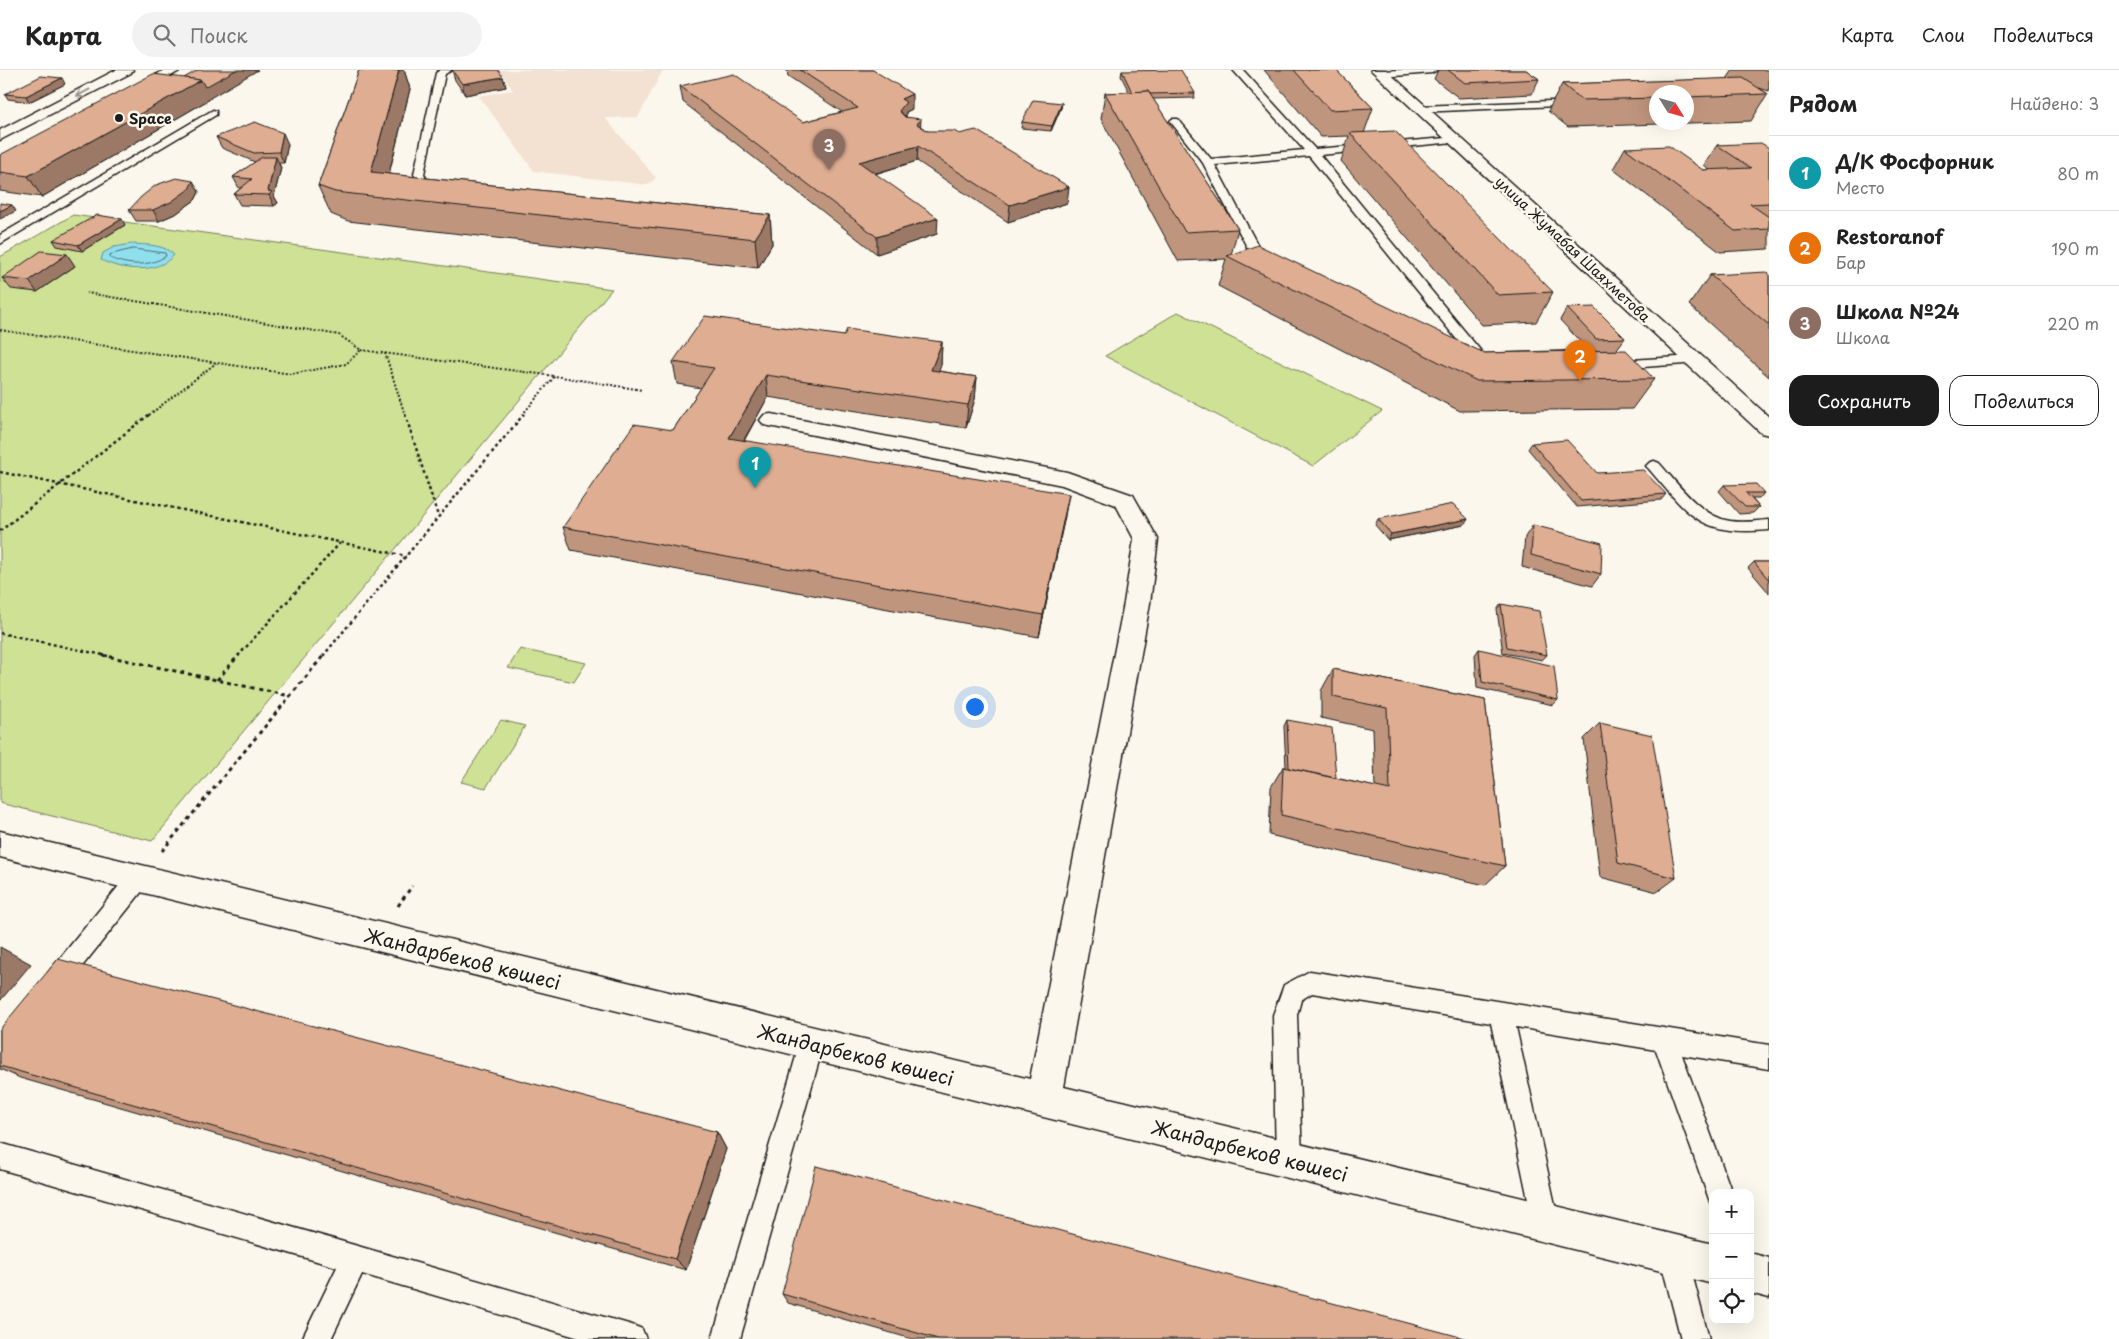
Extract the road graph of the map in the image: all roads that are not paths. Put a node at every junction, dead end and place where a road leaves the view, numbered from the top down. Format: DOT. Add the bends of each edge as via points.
graph roads {
  1 [pos="126,70"];
  2 [pos="174,70"];
  3 [pos="447,70"];
  4 [pos="1238,70"];
  5 [pos="1432,70"];
  6 [pos="1380,72"];
  7 [pos="122,98"];
  8 [pos="1587,102"];
  9 [pos="1419,109"];
  10 [pos="213,113"];
  11 [pos="1175,121"];
  12 [pos="0,136"];
  13 [pos="1454,139"];
  14 [pos="1312,152"];
  15 [pos="1208,162"];
  16 [pos="445,194"];
  17 [pos="0,240"];
  18 [pos="1279,271"];
  19 [pos="1465,360"];
  20 [pos="1694,360"];
  21 [pos="1598,366"];
  22 [pos="771,420"];
  23 [pos="1769,428"];
  24 [pos="1654,466"];
  25 [pos="1769,525"];
  26 [pos="0,844"];
  27 [pos="139,878"];
  28 [pos="42,998"];
  29 [pos="1500,1013"];
  30 [pos="1664,1040"];
  31 [pos="812,1043"];
  32 [pos="1769,1057"];
  33 [pos="1044,1100"];
  34 [pos="0,1156"];
  35 [pos="1288,1160"];
  36 [pos="1718,1189"];
  37 [pos="1546,1223"];
  38 [pos="1673,1254"];
  39 [pos="355,1259"];
  40 [pos="1709,1263"];
  41 [pos="1754,1274"];
  42 [pos="1769,1278"];
  43 [pos="316,1339"];
  44 [pos="632,1339"];
  45 [pos="726,1339"];
  46 [pos="1695,1339"];
  1 -- 12 [label="street, one-way"];
  2 -- 7 [label="street"];
  3 -- 16 [label="lane" via="441,73 419,174 426,190"];
  4 -- 14 [label="lane"];
  5 -- 6 [label="lane"];
  6 -- 9 [label="street, улица Жумабая Шаяхметова"];
  8 -- 9 [label="lane"];
  9 -- 13 [label="street, улица Жумабая Шаяхметова"];
  10 -- 17 [label="lane"];
  11 -- 15 [label="lane"];
  13 -- 14 [label="lane"];
  13 -- 20 [label="street, улица Жумабая Шаяхметова"];
  14 -- 15 [label="lane"];
  14 -- 19 [label="lane" via="1491,373"];
  15 -- 18 [label="lane" via="1261,263"];
  20 -- 21 [label="lane"];
  20 -- 23 [label="street, улица Жумабая Шаяхметова"];
  22 -- 33 [label="street" via="1068,479 1125,500 1146,539 1137,603"];
  24 -- 25 [label="lane" via="1692,508 1707,518 1729,526"];
  26 -- 27 [label="street, Жандарбеков көшесі"];
  27 -- 28 [label="lane"];
  27 -- 31 [label="street, Жандарбеков көшесі"];
  29 -- 30 [label="lane"];
  29 -- 35 [label="lane" via="1310,982 1292,993 1285,1015"];
  29 -- 37 [label="lane"];
  30 -- 32 [label="lane"];
  30 -- 36 [label="lane"];
  31 -- 33 [label="street, Жандарбеков көшесі"];
  31 -- 45 [label="lane"];
  33 -- 35 [label="street, Жандарбеков көшесі"];
  34 -- 39 [label="lane"];
  35 -- 37 [label="street, Жандарбеков көшесі"];
  37 -- 38 [label="street, Жандарбеков көшесі"];
  38 -- 40 [label="street, Жандарбеков көшесі"];
  38 -- 46 [label="lane"];
  39 -- 43 [label="lane"];
  39 -- 44 [label="lane"];
  41 -- 42 [label="street"];
}
